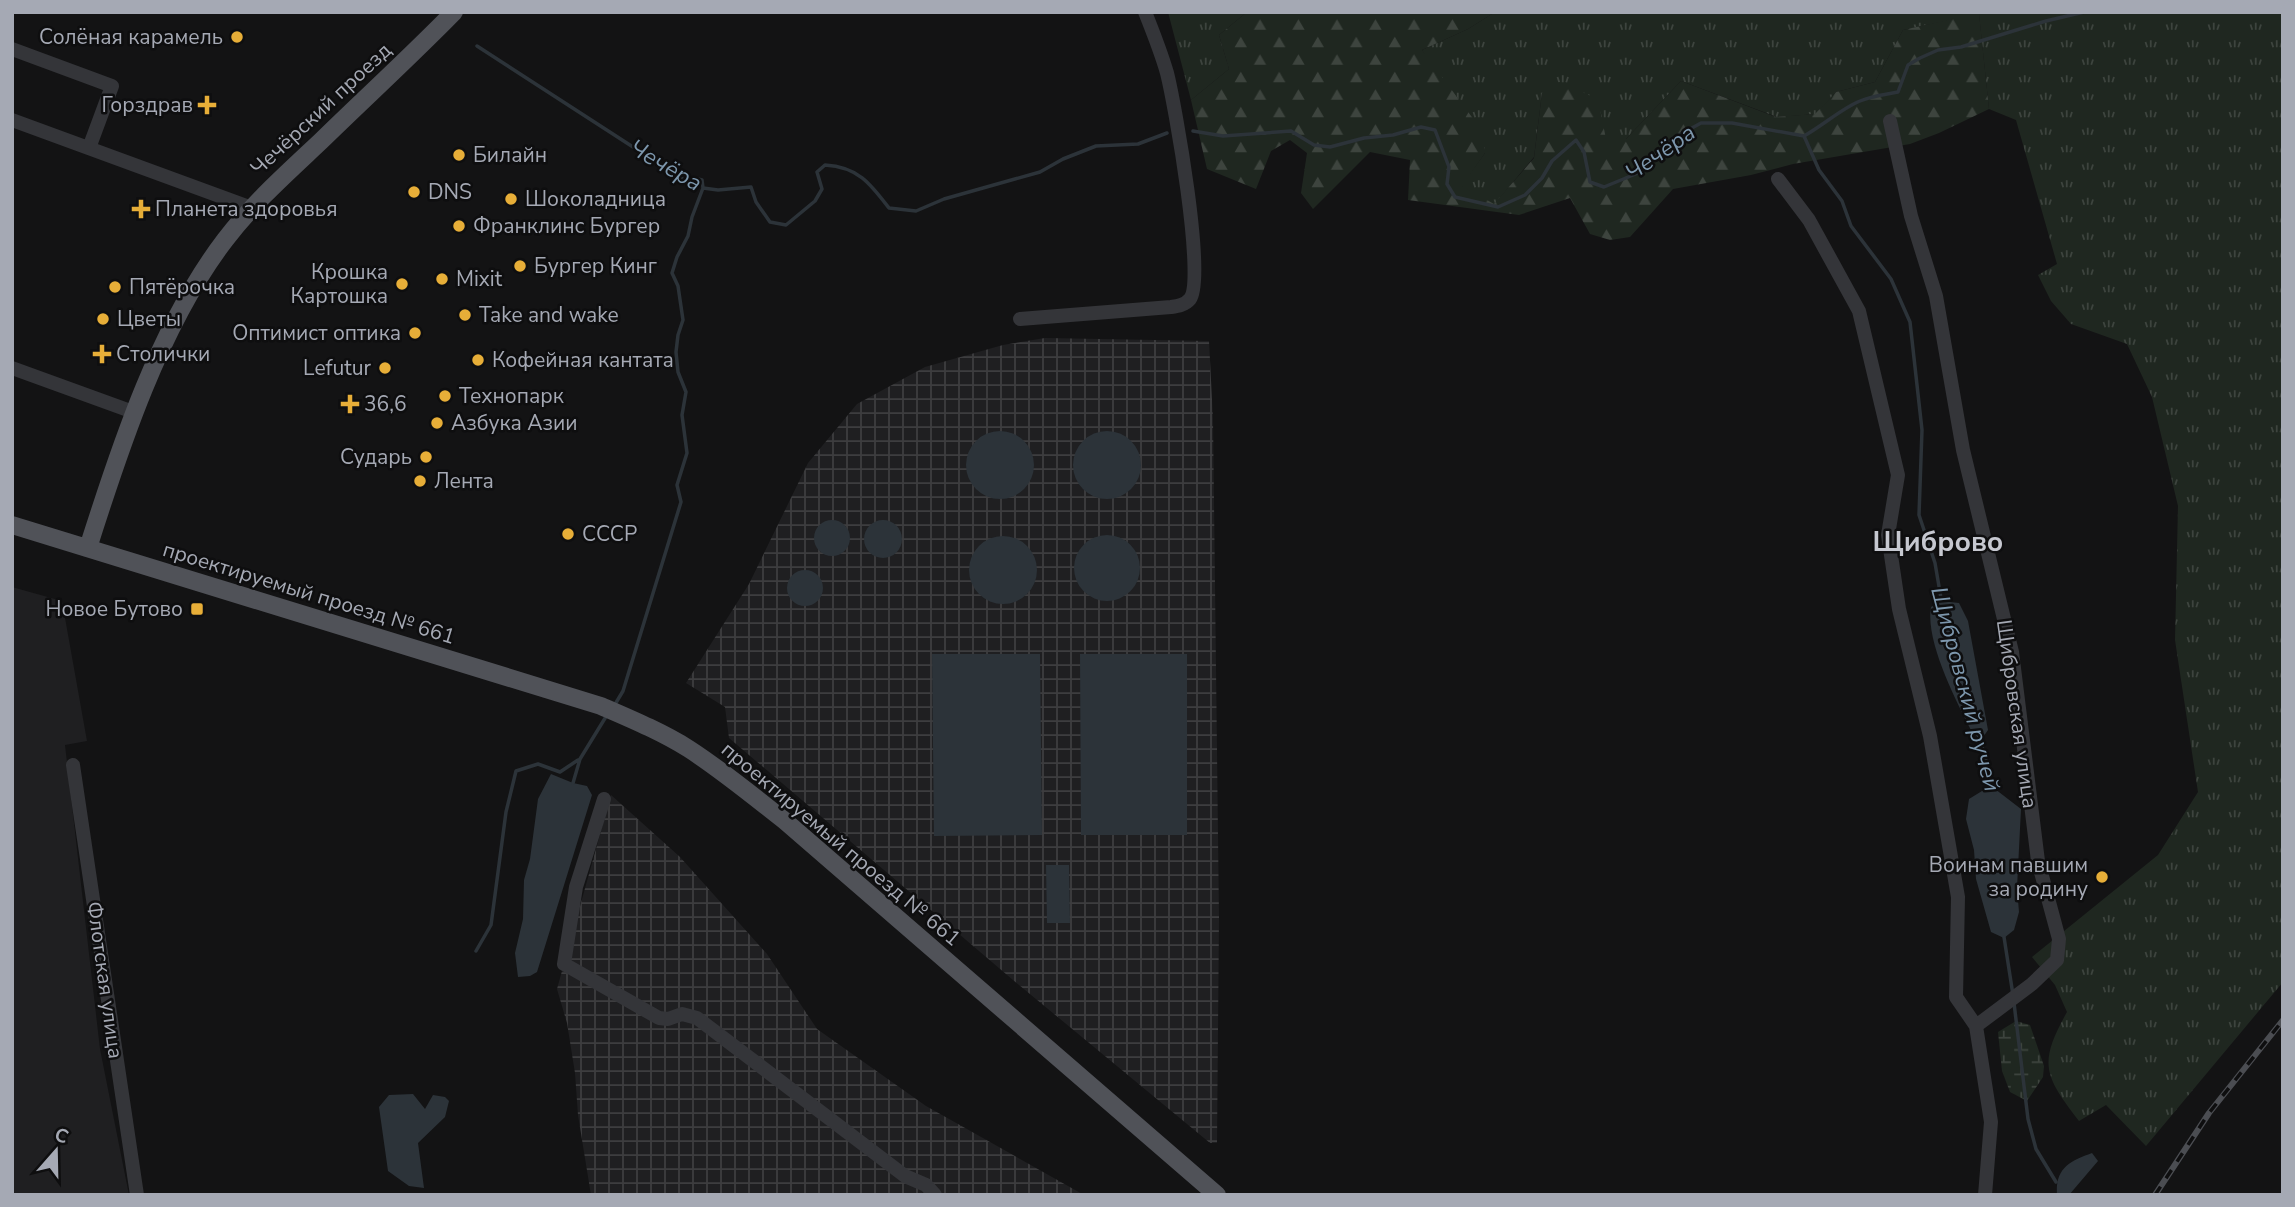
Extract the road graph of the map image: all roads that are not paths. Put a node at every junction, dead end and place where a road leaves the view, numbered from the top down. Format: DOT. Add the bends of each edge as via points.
graph roads {
  1 [pos="454,12"];
  2 [pos="1145,12"];
  3 [pos="12,49"];
  4 [pos="12,120"];
  5 [pos="1890,121"];
  6 [pos="89,148"];
  7 [pos="1778,179"];
  8 [pos="252,208"];
  9 [pos="1020,319"];
  10 [pos="12,368"];
  11 [pos="136,413"];
  12 [pos="12,525"];
  13 [pos="88,548"];
  14 [pos="74,765"];
  15 [pos="604,799"];
  16 [pos="1976,1026"];
  17 [pos="137,1195"];
  18 [pos="935,1195"];
  19 [pos="1217,1195"];
  20 [pos="1985,1195"];
  1 -- 8 [label="main road, Чечёрский проезд"];
  2 -- 9 [label="street" via="1167,73 1179,128 1195,283 1191,298 1184,305"];
  3 -- 6 [label="street" via="112,86"];
  4 -- 6 [label="street"];
  5 -- 16 [label="street, Щибровская улица" via="1911,216 1936,296 1963,450 2012,652 2038,861 2059,939 2057,960"];
  6 -- 8 [label="street"];
  7 -- 16 [label="street" via="1808,220 1859,311 1886,422 1898,475 1888,535 1899,609 1930,736 1958,897 1956,997"];
  8 -- 11 [label="main road, Чечёрский проезд" via="225,240 176,318"];
  10 -- 11 [label="street"];
  11 -- 13 [label="main road, Чечёрский проезд"];
  12 -- 13 [label="main road, проектируемый проезд № 661"];
  13 -- 19 [label="main road, проектируемый проезд № 661" via="601,706 687,748 785,821"];
  14 -- 17 [label="street, Флотская улица"];
  15 -- 18 [label="street" via="576,887 564,964 659,1018 682,1014 697,1018"];
  16 -- 20 [label="street" via="1991,1122"];
}
